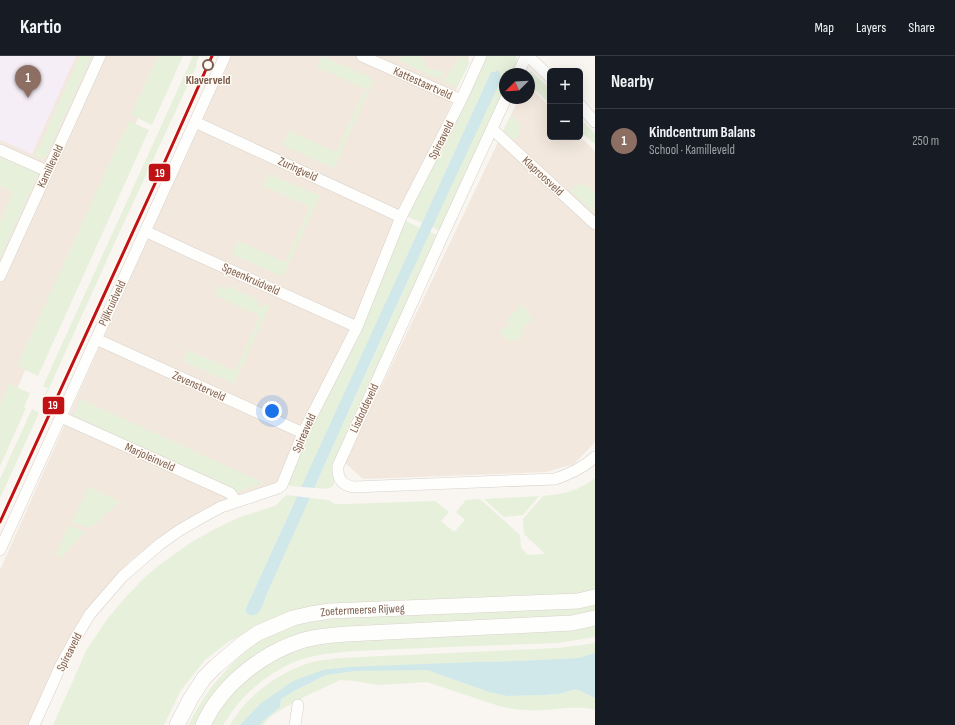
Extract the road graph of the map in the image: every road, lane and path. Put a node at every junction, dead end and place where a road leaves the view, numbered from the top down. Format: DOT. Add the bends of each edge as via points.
graph roads {
  1 [pos="100,56"];
  2 [pos="224,56"];
  3 [pos="362,56"];
  4 [pos="481,56"];
  5 [pos="527,56"];
  6 [pos="521,68"];
  7 [pos="547,73"];
  8 [pos="461,100"];
  9 [pos="503,104"];
  10 [pos="583,108"];
  11 [pos="583,109"];
  12 [pos="595,116"];
  13 [pos="195,122"];
  14 [pos="595,122"];
  15 [pos="492,129"];
  16 [pos="0,150"];
  17 [pos="47,171"];
  18 [pos="401,217"];
  19 [pos="595,224"];
  20 [pos="145,231"];
  21 [pos="0,276"];
  22 [pos="357,327"];
  23 [pos="96,339"];
  24 [pos="61,417"];
  25 [pos="303,433"];
  26 [pos="595,456"];
  27 [pos="236,501"];
  28 [pos="0,550"];
  29 [pos="594,597"];
  30 [pos="595,618"];
  31 [pos="298,705"];
  32 [pos="34,725"];
  33 [pos="177,725"];
  34 [pos="203,725"];
  35 [pos="294,725"];
  1 -- 17 [label="street, Kamilleveld"];
  2 -- 13 [label="street, Pijlkruidveld"];
  3 -- 8 [label="street, Kattestaartveld"];
  4 -- 8 [label="street, Spireaveld"];
  5 -- 6 [label="street"];
  5 -- 7 [label="street"];
  8 -- 18 [label="street, Spireaveld"];
  9 -- 15 [label="street, Lisdoddeveld"];
  10 -- 12 [label="street"];
  11 -- 14 [label="street"];
  13 -- 18 [label="street, Zuringveld"];
  13 -- 20 [label="street, Pijlkruidveld"];
  15 -- 19 [label="street, Klaproosveld"];
  15 -- 26 [label="street, Lisdoddeveld" via="338,466 338,476 345,484 354,487 555,479 584,466"];
  16 -- 17 [label="street"];
  17 -- 21 [label="street, Kamilleveld"];
  18 -- 22 [label="street, Spireaveld"];
  20 -- 22 [label="street, Speenkruidveld"];
  20 -- 23 [label="street, Pijlkruidveld"];
  22 -- 25 [label="street, Spireaveld"];
  23 -- 24 [label="street, Pijlkruidveld"];
  23 -- 25 [label="street, Zevensterveld"];
  24 -- 27 [label="street, Marjoleinveld" via="230,493"];
  24 -- 28 [label="street, Pijlkruidveld"];
  25 -- 27 [label="street, Spireaveld" via="282,485"];
  27 -- 32 [label="street, Spireaveld" via="180,530 123,576 90,614 75,639"];
  29 -- 33 [label="main road, Zoetermeerse Rijweg" via="578,601 330,611 293,618 258,633 216,666 204,678"];
  30 -- 34 [label="main road, Zoetermeerse Rijweg" via="572,623 347,634 304,640 286,646 248,669 225,692"];
  31 -- 35 [label="street"];
}
